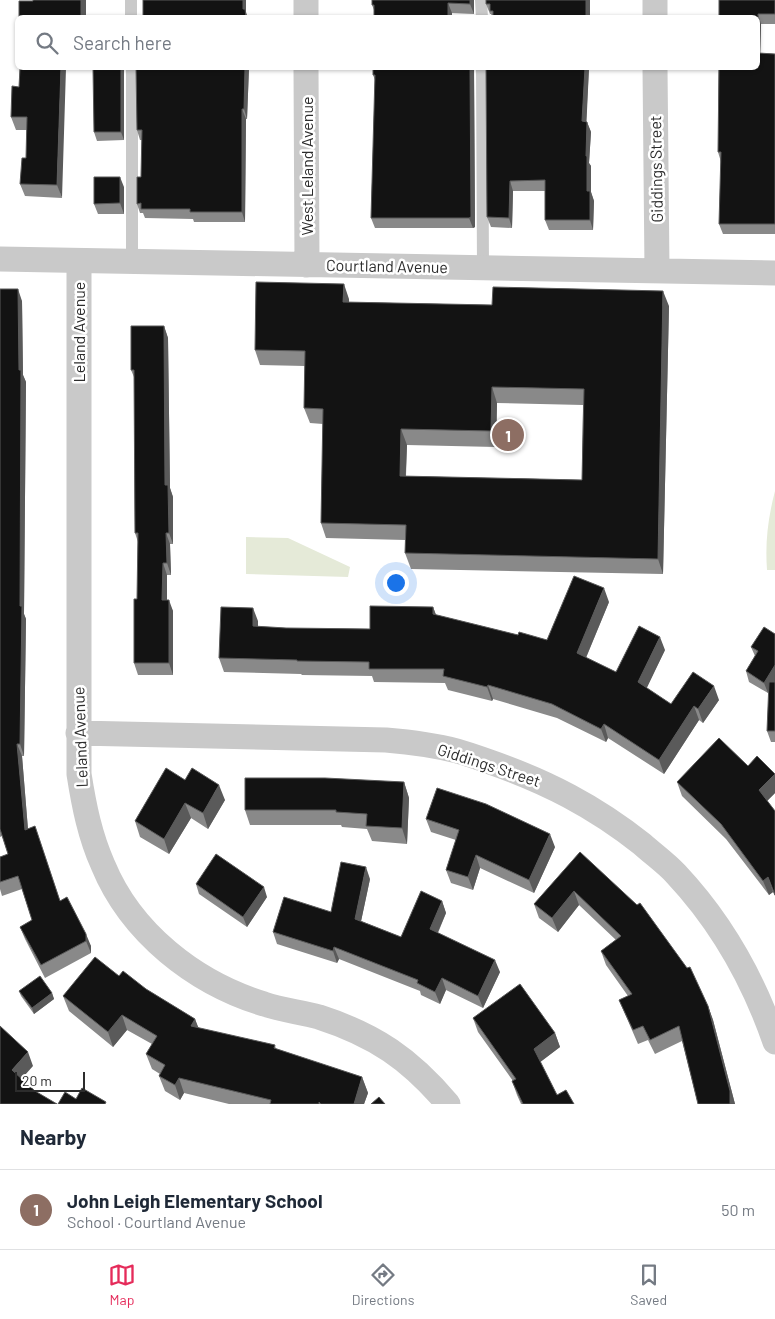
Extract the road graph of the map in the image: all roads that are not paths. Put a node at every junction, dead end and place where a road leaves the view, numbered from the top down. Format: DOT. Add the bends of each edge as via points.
graph roads {
  1 [pos="131,0"];
  2 [pos="306,0"];
  3 [pos="481,0"];
  4 [pos="655,0"];
  5 [pos="132,15"];
  6 [pos="306,15"];
  7 [pos="482,15"];
  8 [pos="655,15"];
  9 [pos="132,70"];
  10 [pos="306,70"];
  11 [pos="482,70"];
  12 [pos="655,70"];
  13 [pos="0,259"];
  14 [pos="79,261"];
  15 [pos="132,262"];
  16 [pos="307,265"];
  17 [pos="483,268"];
  18 [pos="657,270"];
  19 [pos="775,273"];
  20 [pos="78,733"];
  21 [pos="775,1042"];
  22 [pos="448,1104"];
  1 -- 5 [label="lane"];
  2 -- 6 [label="street"];
  3 -- 7 [label="lane"];
  4 -- 8 [label="street"];
  9 -- 15 [label="lane"];
  10 -- 16 [label="street, West Leland Avenue"];
  11 -- 17 [label="lane"];
  12 -- 18 [label="street, Giddings Street"];
  13 -- 14 [label="street, Courtland Avenue"];
  14 -- 15 [label="street, Courtland Avenue"];
  14 -- 20 [label="street, Leland Avenue"];
  15 -- 16 [label="street, Courtland Avenue"];
  16 -- 17 [label="street, Courtland Avenue"];
  17 -- 18 [label="street, Courtland Avenue"];
  18 -- 19 [label="street, Courtland Avenue"];
  20 -- 21 [label="street, Giddings Street" via="386,740 420,744 458,751 560,790 614,823 676,874 739,960 756,992"];
  20 -- 22 [label="street, Leland Avenue" via="79,774 92,838 118,893 151,938 191,969 238,995 318,1017 372,1038 414,1067"];
}
